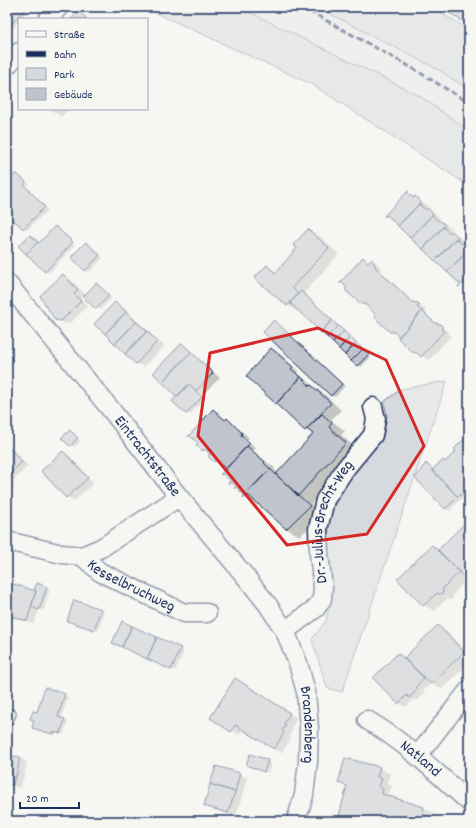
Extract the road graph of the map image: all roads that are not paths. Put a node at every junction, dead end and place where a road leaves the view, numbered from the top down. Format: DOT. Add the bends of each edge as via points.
graph roads {
  1 [pos="59,7"];
  2 [pos="49,18"];
  3 [pos="18,53"];
  4 [pos="7,66"];
  5 [pos="7,283"];
  6 [pos="373,407"];
  7 [pos="179,497"];
  8 [pos="7,541"];
  9 [pos="82,556"];
  10 [pos="207,613"];
  11 [pos="285,631"];
  12 [pos="469,690"];
  13 [pos="367,720"];
  14 [pos="418,756"];
  15 [pos="469,802"];
  16 [pos="296,821"];
  1 -- 2 [label="street"];
  3 -- 4 [label="street"];
  5 -- 7 [label="street, Eintrachtstraße"];
  6 -- 11 [label="street, Dr.-Julius-Brecht-Weg" via="376,419 373,435 345,468 325,500 318,529 322,599 316,608"];
  7 -- 9 [label="street, Kesselbruchweg" via="101,548"];
  7 -- 11 [label="street, Eintrachtstraße" via="268,605"];
  8 -- 9 [label="street, Kesselbruchweg"];
  9 -- 10 [label="street, Kesselbruchweg" via="100,572 184,613"];
  11 -- 16 [label="street, Brandenberg" via="306,692 309,728 304,795"];
  12 -- 14 [label="street"];
  13 -- 14 [label="street, Natland"];
  14 -- 15 [label="street, Natland"];
}
